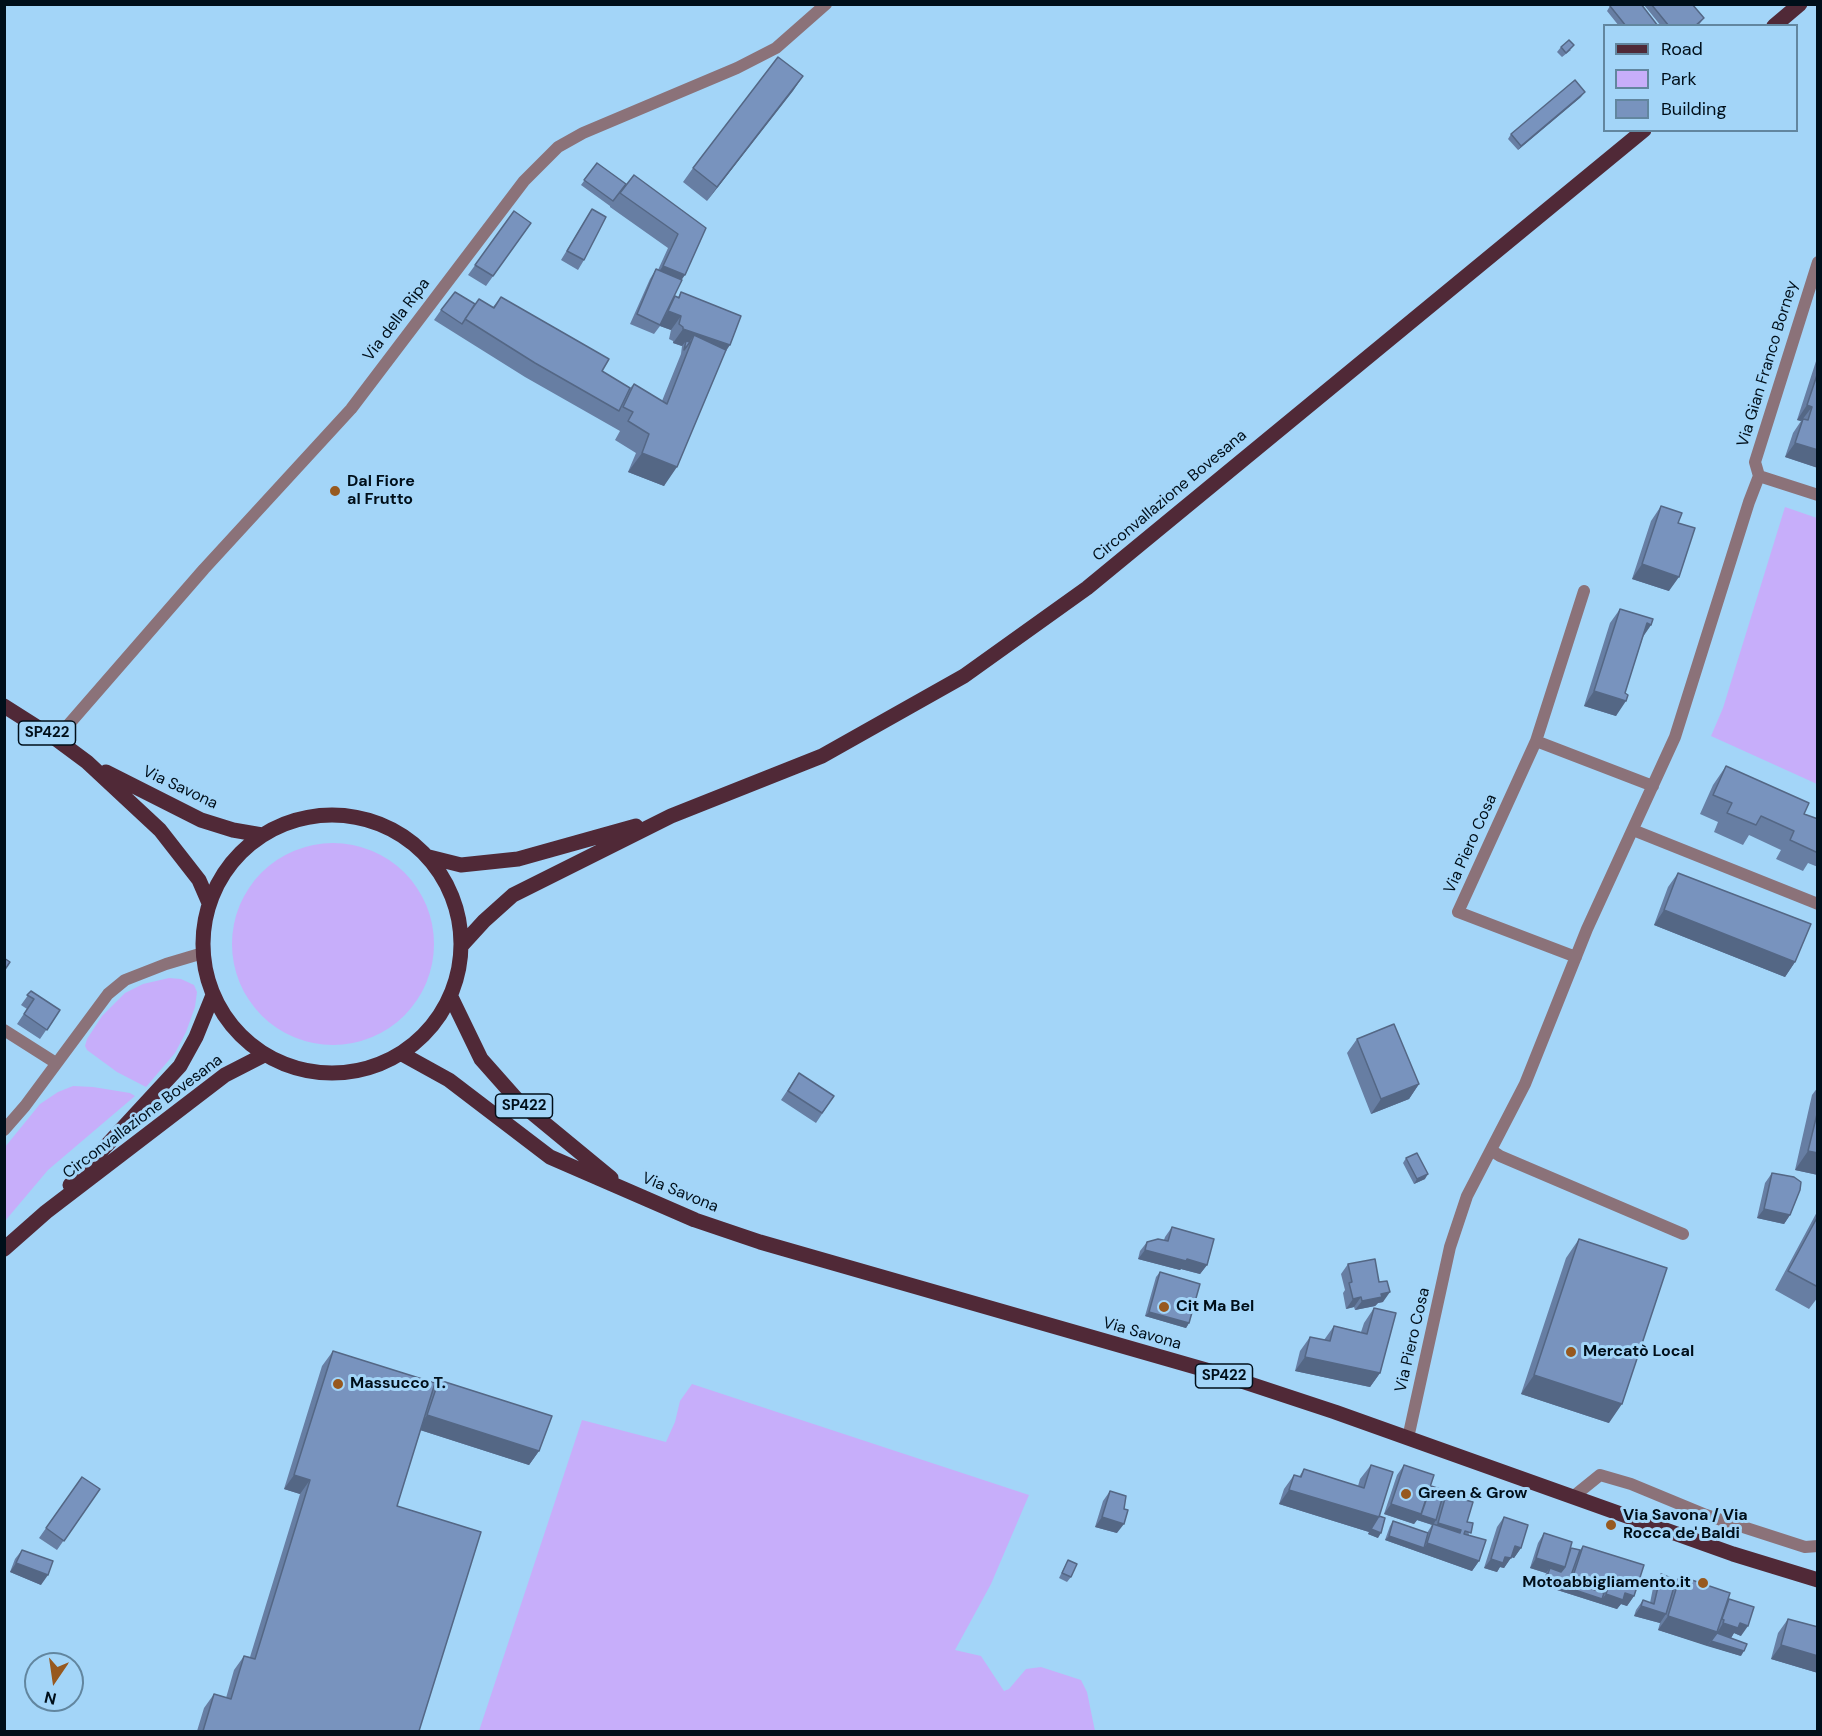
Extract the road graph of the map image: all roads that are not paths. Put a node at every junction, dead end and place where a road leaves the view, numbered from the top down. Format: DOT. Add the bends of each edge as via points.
graph roads {
  1 [pos="826,4"];
  2 [pos="1800,4"];
  3 [pos="1776,24"];
  4 [pos="1642,132"];
  5 [pos="1818,262"];
  6 [pos="1759,476"];
  7 [pos="1818,495"];
  8 [pos="1749,502"];
  9 [pos="1584,591"];
  10 [pos="4,705"];
  11 [pos="56,739"];
  12 [pos="1536,741"];
  13 [pos="87,762"];
  14 [pos="1653,786"];
  15 [pos="671,816"];
  16 [pos="1633,830"];
  17 [pos="262,835"];
  18 [pos="429,857"];
  19 [pos="209,903"];
  20 [pos="1818,904"];
  21 [pos="463,944"];
  22 [pos="203,953"];
  23 [pos="1576,957"];
  24 [pos="213,995"];
  25 [pos="451,998"];
  26 [pos="4,1030"];
  27 [pos="402,1054"];
  28 [pos="264,1055"];
  29 [pos="56,1063"];
  30 [pos="4,1130"];
  31 [pos="1491,1150"];
  32 [pos="625,1190"];
  33 [pos="46,1212"];
  34 [pos="1683,1234"];
  35 [pos="4,1249"];
  36 [pos="1408,1438"];
  37 [pos="1574,1496"];
  38 [pos="1818,1546"];
  39 [pos="1818,1580"];
  1 -- 11 [label="street, Via della Ripa" via="776,48 558,147 524,181 351,409"];
  2 -- 3 [label="main road"];
  4 -- 15 [label="main road, Circonvallazione Bovesana" via="1087,588 964,676 822,756"];
  5 -- 6 [label="street, Via Gian Franco Borney" via="1755,462"];
  6 -- 7 [label="street"];
  6 -- 8 [label="street, Via Gian Franco Borney"];
  8 -- 14 [label="street, Via Piero Cosa" via="1675,737"];
  9 -- 12 [label="street, Via Piero Cosa"];
  10 -- 11 [label="main road, Via Savona / SP422"];
  11 -- 13 [label="main road, Via Savona / SP422"];
  12 -- 14 [label="street"];
  12 -- 23 [label="street, Via Piero Cosa" via="1458,912"];
  13 -- 17 [label="main road, Via Savona / SP422" via="201,820"];
  13 -- 19 [label="main road, Via Savona / SP422" via="160,830 199,879"];
  14 -- 16 [label="street, Via Piero Cosa"];
  15 -- 18 [label="main road, Circonvallazione Bovesana" via="518,859 461,865"];
  15 -- 21 [label="main road, Circonvallazione Bovesana" via="513,895"];
  16 -- 20 [label="street"];
  16 -- 23 [label="street, Via Piero Cosa"];
  17 -- 18 [label="main road" via="307,817 340,815 373,821 403,835"];
  17 -- 19 [label="main road" via="221,876"];
  18 -- 21 [label="main road" via="447,883 459,912"];
  19 -- 22 [label="main road"];
  21 -- 25 [label="main road" via="460,972"];
  22 -- 24 [label="main road"];
  22 -- 29 [label="street" via="125,980 108,994"];
  23 -- 31 [label="street, Via Piero Cosa" via="1525,1084"];
  24 -- 28 [label="main road" via="234,1029"];
  24 -- 33 [label="main road, Circonvallazione Bovesana" via="180,1066"];
  25 -- 27 [label="main road" via="428,1032"];
  25 -- 32 [label="main road, Via Savona / SP422" via="482,1059 520,1103"];
  26 -- 29 [label="street"];
  27 -- 28 [label="main road" via="369,1069 333,1074 297,1069"];
  27 -- 32 [label="main road, Via Savona / SP422" via="449,1080 550,1157"];
  28 -- 33 [label="main road, Circonvallazione Bovesana" via="225,1075"];
  29 -- 30 [label="street"];
  31 -- 34 [label="street"];
  31 -- 36 [label="street, Via Piero Cosa" via="1467,1196 1450,1247"];
  32 -- 36 [label="main road, Via Savona / SP422" via="752,1240 1220,1374"];
  33 -- 35 [label="main road, Circonvallazione Bovesana"];
  36 -- 37 [label="main road, Via Savona / SP422"];
  37 -- 38 [label="street" via="1600,1475 1761,1533 1804,1547"];
  37 -- 39 [label="main road, Via Savona / SP422" via="1733,1554"];
}
